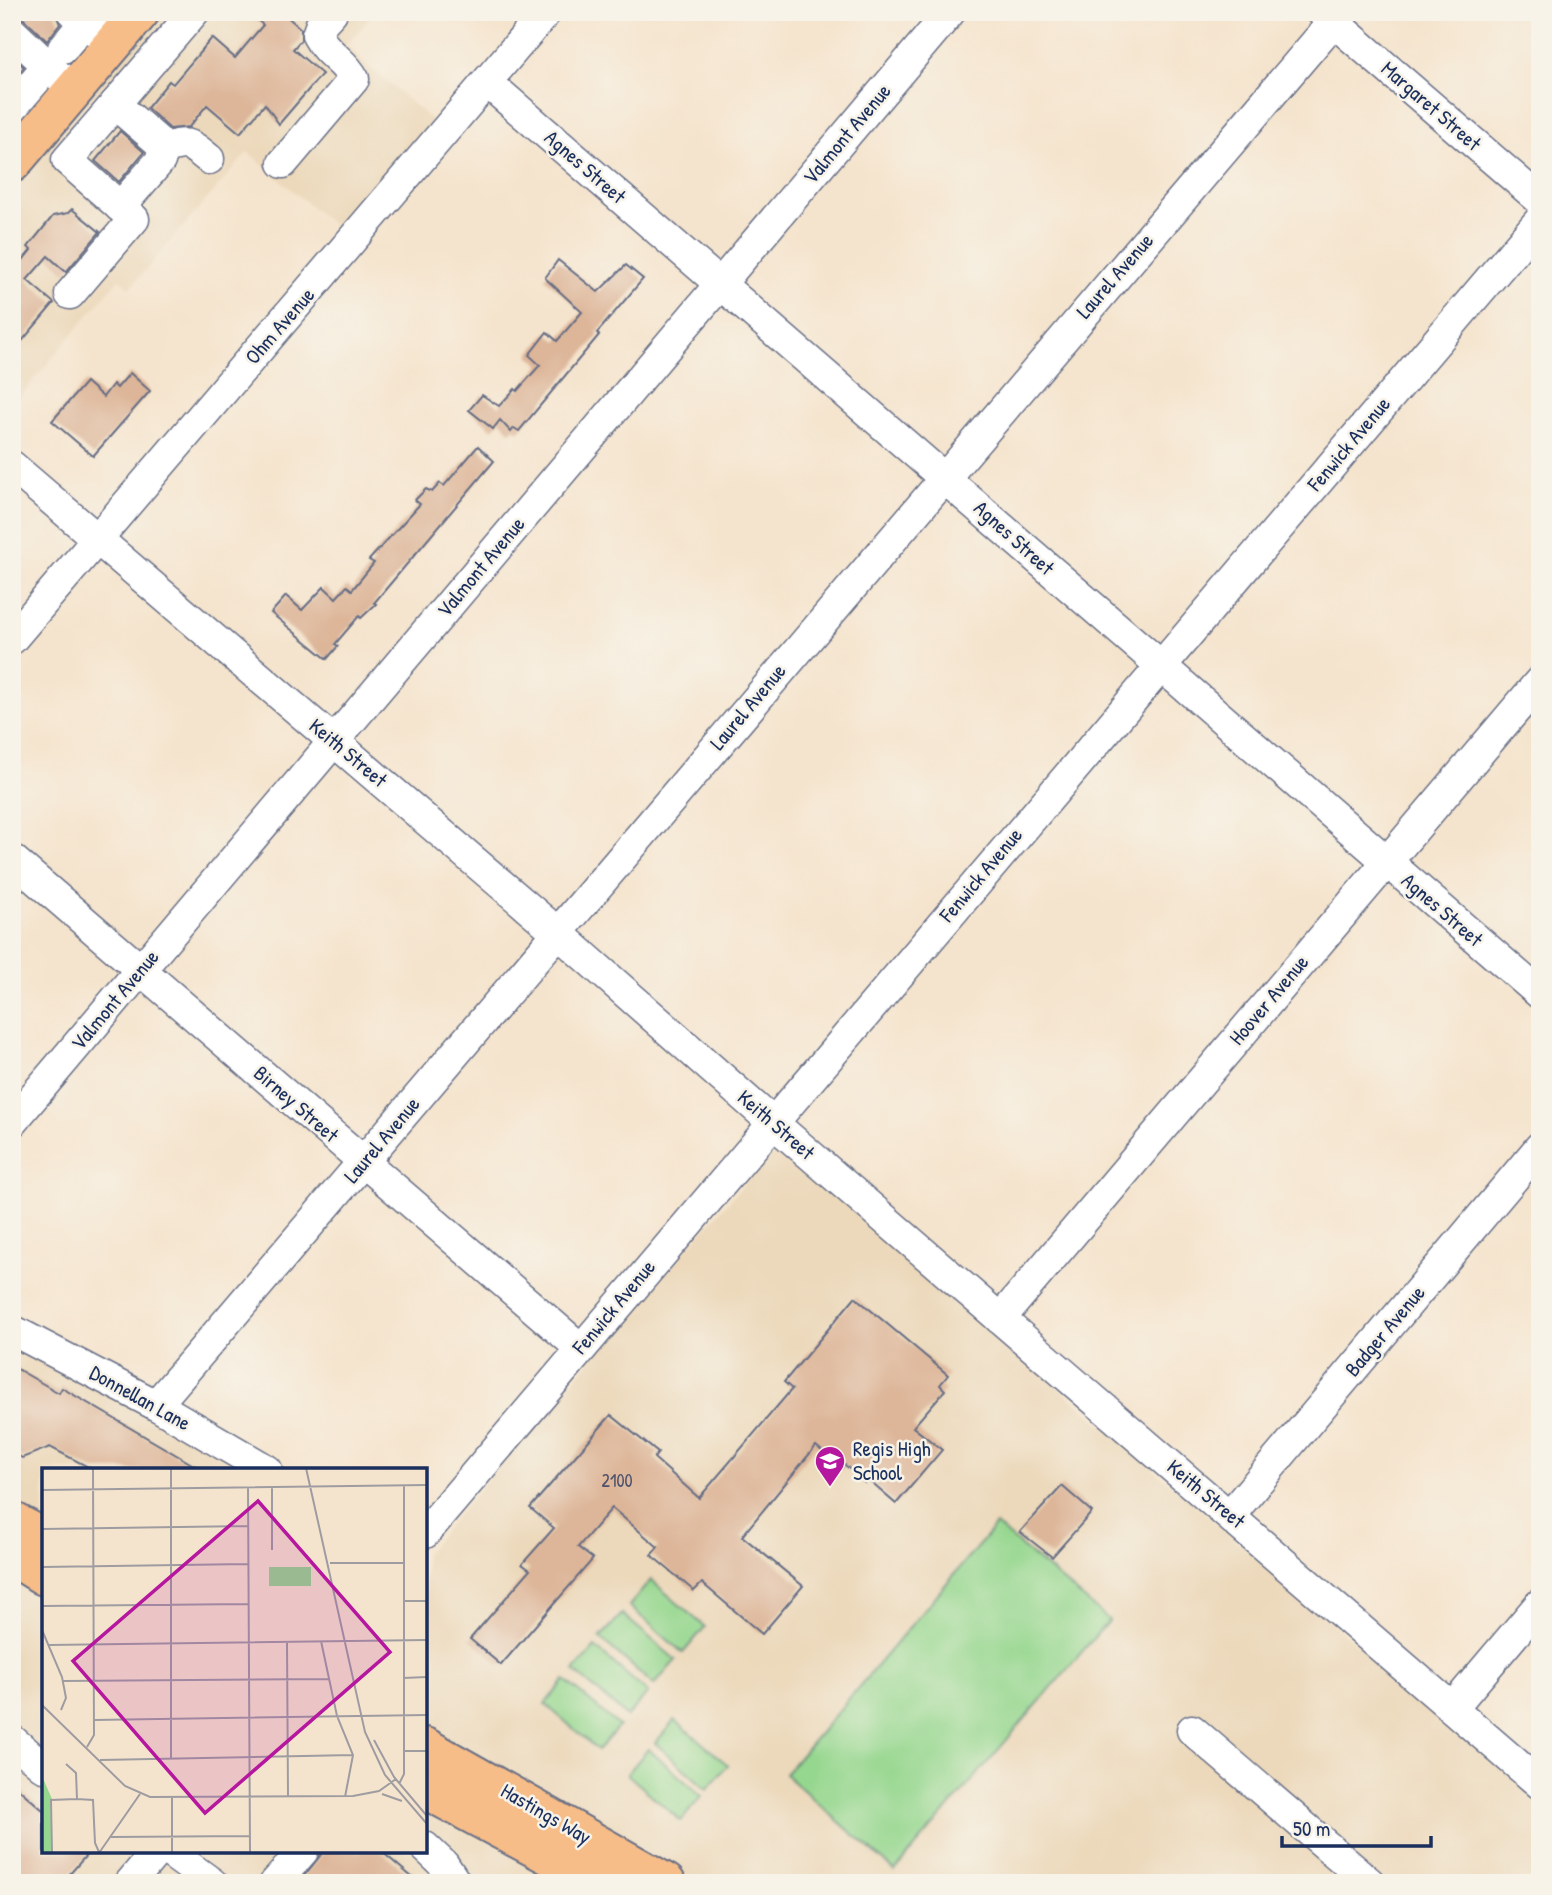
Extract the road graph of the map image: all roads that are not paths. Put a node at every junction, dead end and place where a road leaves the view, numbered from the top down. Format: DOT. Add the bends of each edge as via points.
graph roads {
  1 [pos="194,12"];
  2 [pos="332,12"];
  3 [pos="546,12"];
  4 [pos="950,12"];
  5 [pos="1333,15"];
  6 [pos="103,23"];
  7 [pos="12,32"];
  8 [pos="150,64"];
  9 [pos="61,68"];
  10 [pos="488,83"];
  11 [pos="115,104"];
  12 [pos="27,118"];
  13 [pos="162,149"];
  14 [pos="74,152"];
  15 [pos="209,159"];
  16 [pos="12,163"];
  17 [pos="283,163"];
  18 [pos="1540,200"];
  19 [pos="120,207"];
  20 [pos="1540,220"];
  21 [pos="719,285"];
  22 [pos="70,294"];
  23 [pos="12,466"];
  24 [pos="944,476"];
  25 [pos="97,540"];
  26 [pos="12,639"];
  27 [pos="1159,666"];
  28 [pos="1540,681"];
  29 [pos="334,741"];
  30 [pos="12,859"];
  31 [pos="1386,862"];
  32 [pos="557,932"];
  33 [pos="141,969"];
  34 [pos="1540,994"];
  35 [pos="12,1122"];
  36 [pos="772,1122"];
  37 [pos="1540,1147"];
  38 [pos="363,1163"];
  39 [pos="1000,1319"];
  40 [pos="12,1330"];
  41 [pos="580,1348"];
  42 [pos="156,1405"];
  43 [pos="264,1468"];
  44 [pos="1230,1515"];
  45 [pos="12,1521"];
  46 [pos="427,1530"];
  47 [pos="42,1537"];
  48 [pos="12,1556"];
  49 [pos="42,1575"];
  50 [pos="1540,1604"];
  51 [pos="1453,1707"];
  52 [pos="1192,1730"];
  53 [pos="12,1740"];
  54 [pos="427,1748"];
  55 [pos="42,1765"];
  56 [pos="1540,1784"];
  57 [pos="427,1790"];
  58 [pos="427,1849"];
  59 [pos="154,1853"];
  60 [pos="301,1853"];
  61 [pos="130,1883"];
  62 [pos="212,1883"];
  63 [pos="275,1883"];
  64 [pos="456,1883"];
  65 [pos="601,1883"];
  66 [pos="666,1883"];
  67 [pos="1370,1883"];
  1 -- 8 [label="street"];
  2 -- 17 [label="street" via="317,35 324,49 354,79"];
  3 -- 10 [label="street, Ohm Avenue"];
  4 -- 21 [label="street, Valmont Avenue"];
  5 -- 18 [label="street, Margaret Street"];
  5 -- 24 [label="street, Laurel Avenue"];
  6 -- 8 [label="street"];
  6 -- 9 [label="main road"];
  7 -- 9 [label="street"];
  8 -- 11 [label="street"];
  9 -- 12 [label="main road"];
  10 -- 21 [label="street, Agnes Street"];
  10 -- 25 [label="street, Ohm Avenue"];
  11 -- 13 [label="street"];
  11 -- 14 [label="street"];
  12 -- 14 [label="street"];
  12 -- 16 [label="main road"];
  13 -- 15 [label="street" via="190,144"];
  13 -- 19 [label="street" via="160,161"];
  14 -- 19 [label="street" via="67,160"];
  19 -- 22 [label="street" via="134,219"];
  20 -- 27 [label="street, Fenwick Avenue"];
  21 -- 24 [label="street, Agnes Street"];
  21 -- 29 [label="street, Valmont Avenue"];
  23 -- 25 [label="street, Keith Street"];
  24 -- 27 [label="street, Agnes Street"];
  24 -- 32 [label="street, Laurel Avenue"];
  25 -- 26 [label="street, Ohm Avenue"];
  25 -- 29 [label="street, Keith Street"];
  27 -- 31 [label="street, Agnes Street"];
  27 -- 36 [label="street, Fenwick Avenue"];
  28 -- 31 [label="street, Hoover Avenue"];
  29 -- 32 [label="street, Keith Street"];
  29 -- 33 [label="street, Valmont Avenue"];
  30 -- 33 [label="street, Birney Street"];
  31 -- 34 [label="street, Agnes Street"];
  31 -- 39 [label="street, Hoover Avenue"];
  32 -- 36 [label="street, Keith Street"];
  32 -- 38 [label="street, Laurel Avenue"];
  33 -- 35 [label="street, Valmont Avenue"];
  33 -- 38 [label="street, Birney Street"];
  36 -- 39 [label="street, Keith Street"];
  36 -- 41 [label="street, Fenwick Avenue"];
  37 -- 44 [label="street, Badger Avenue"];
  38 -- 41 [label="street, Birney Street"];
  38 -- 42 [label="street, Laurel Avenue"];
  39 -- 44 [label="street, Keith Street"];
  40 -- 42 [label="street, Donnellan Lane"];
  41 -- 46 [label="street, Fenwick Avenue"];
  42 -- 43 [label="street, Donnellan Lane"];
  44 -- 51 [label="street, Keith Street"];
  45 -- 47 [label="main road"];
  48 -- 49 [label="main road"];
  50 -- 51 [label="street"];
  51 -- 56 [label="street, Keith Street"];
  52 -- 67 [label="street"];
  53 -- 55 [label="street"];
  54 -- 66 [label="main road, Hastings Way"];
  57 -- 65 [label="main road, Hastings Way"];
  58 -- 64 [label="street"];
  59 -- 61 [label="street"];
  59 -- 62 [label="street"];
  60 -- 63 [label="street"];
}
